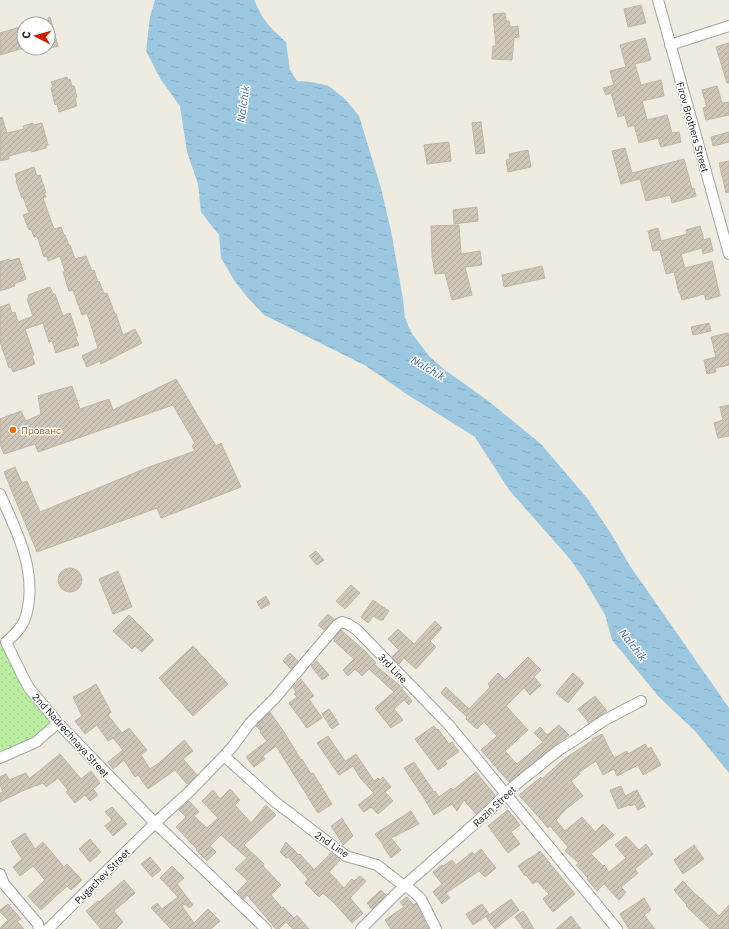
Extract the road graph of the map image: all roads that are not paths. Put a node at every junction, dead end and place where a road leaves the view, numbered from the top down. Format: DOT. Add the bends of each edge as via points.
graph roads {
  1 [pos="658,0"];
  2 [pos="729,26"];
  3 [pos="670,45"];
  4 [pos="729,254"];
  5 [pos="0,494"];
  6 [pos="3,643"];
  7 [pos="641,701"];
  8 [pos="58,723"];
  9 [pos="224,756"];
  10 [pos="0,758"];
  11 [pos="506,794"];
  12 [pos="155,823"];
  13 [pos="0,874"];
  14 [pos="404,886"];
  15 [pos="39,929"];
  16 [pos="48,929"];
  17 [pos="266,929"];
  18 [pos="361,929"];
  19 [pos="436,929"];
  20 [pos="618,929"];
  1 -- 3 [label="street, Firov Brothers Street"];
  2 -- 3 [label="street"];
  3 -- 4 [label="street, Firov Brothers Street"];
  5 -- 6 [label="street, 2nd Nadrechnaya Street" via="19,539 30,581 24,621 17,633"];
  6 -- 8 [label="street, 2nd Nadrechnaya Street" via="29,688"];
  7 -- 11 [label="street, Razin Street" via="570,743"];
  8 -- 10 [label="street" via="36,742"];
  8 -- 12 [label="street, 2nd Nadrechnaya Street"];
  9 -- 11 [label="street, 3rd Line" via="250,723 342,622 357,630 449,725"];
  9 -- 12 [label="street, 3rd Line"];
  9 -- 14 [label="street, 2nd Line" via="274,801 346,856 377,865"];
  11 -- 14 [label="street, Razin Street"];
  11 -- 20 [label="street, 3rd Line"];
  12 -- 16 [label="street, Pugachev Street"];
  12 -- 17 [label="street, 2nd Nadrechnaya Street"];
  13 -- 15 [label="street" via="4,884 38,924"];
  14 -- 18 [label="street, Razin Street"];
  14 -- 19 [label="street, 2nd Line" via="421,899"];
}
